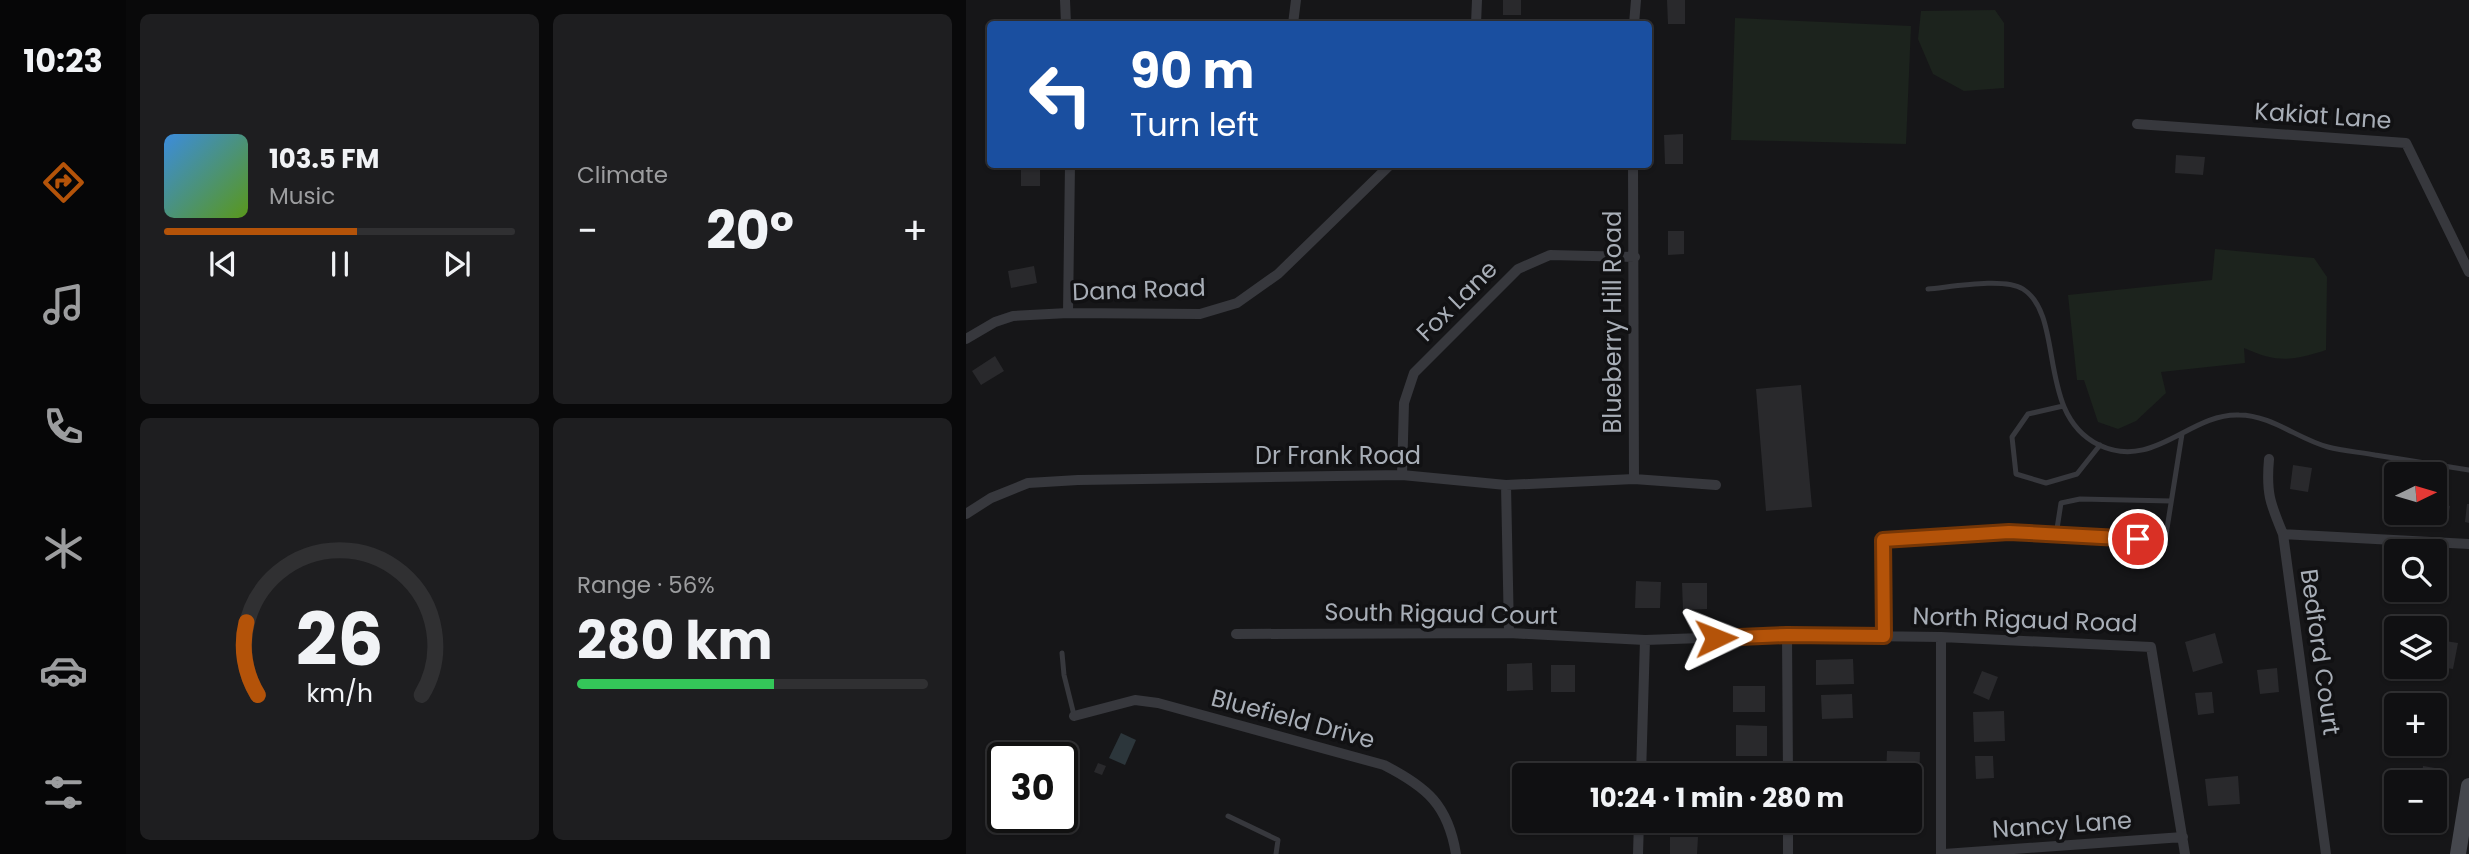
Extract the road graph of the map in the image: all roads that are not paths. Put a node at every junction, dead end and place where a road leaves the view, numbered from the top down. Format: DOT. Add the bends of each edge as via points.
graph roads {
  1 [pos="1065,0"];
  2 [pos="1296,0"];
  3 [pos="1477,0"];
  4 [pos="1636,0"];
  5 [pos="1066,21"];
  6 [pos="1293,21"];
  7 [pos="1476,21"];
  8 [pos="1634,21"];
  9 [pos="2137,124"];
  10 [pos="1070,168"];
  11 [pos="1387,168"];
  12 [pos="1633,168"];
  13 [pos="1635,257"];
  14 [pos="2469,272"];
  15 [pos="1928,289"];
  16 [pos="1068,313"];
  17 [pos="966,339"];
  18 [pos="2063,406"];
  19 [pos="2182,434"];
  20 [pos="2100,446"];
  21 [pos="2269,459"];
  22 [pos="2469,470"];
  23 [pos="1402,475"];
  24 [pos="1634,479"];
  25 [pos="1506,485"];
  26 [pos="1716,485"];
  27 [pos="2171,501"];
  28 [pos="966,514"];
  29 [pos="2283,534"];
  30 [pos="2056,535"];
  31 [pos="2469,544"];
  32 [pos="1884,555"];
  33 [pos="1509,633"];
  34 [pos="1236,634"];
  35 [pos="1787,635"];
  36 [pos="1884,636"];
  37 [pos="1941,637"];
  38 [pos="1645,640"];
  39 [pos="1062,653"];
  40 [pos="1074,716"];
  41 [pos="1641,763"];
  42 [pos="1788,763"];
  43 [pos="2469,786"];
  44 [pos="1228,816"];
  45 [pos="2466,830"];
  46 [pos="1639,833"];
  47 [pos="1788,833"];
  48 [pos="2183,837"];
  49 [pos="1276,854"];
  50 [pos="1456,854"];
  51 [pos="1638,854"];
  52 [pos="1788,854"];
  53 [pos="1942,854"];
  54 [pos="2185,854"];
  55 [pos="2326,854"];
  56 [pos="2458,854"];
  1 -- 5 [label="street"];
  2 -- 6 [label="street"];
  3 -- 7 [label="street"];
  4 -- 8 [label="street"];
  9 -- 14 [label="street, Kakiat Lane" via="2406,143"];
  10 -- 16 [label="street"];
  11 -- 16 [label="street, Dana Road" via="1278,274 1237,303 1200,314"];
  12 -- 13 [label="street, Blueberry Hill Road"];
  13 -- 23 [label="street, Fox Lane" via="1550,255 1518,269 1414,373 1404,402"];
  13 -- 24 [label="street, Blueberry Hill Road"];
  15 -- 18 [label="lane" via="2000,283 2022,288 2038,306"];
  16 -- 17 [label="street, Dana Road" via="1013,317"];
  18 -- 20 [label="lane" via="2071,421"];
  18 -- 20 [label="lane" via="2028,414 2012,437 2015,474 2046,483 2077,474"];
  19 -- 20 [label="lane" via="2146,449"];
  19 -- 22 [label="lane" via="2224,415 2255,416 2327,447"];
  19 -- 27 [label="lane"];
  21 -- 29 [label="street, Bedford Court" via="2269,502"];
  23 -- 25 [label="street, Dr Frank Road"];
  23 -- 28 [label="street, Dr Frank Road" via="1028,483"];
  24 -- 25 [label="street, Dr Frank Road"];
  24 -- 26 [label="street, Dr Frank Road"];
  25 -- 33 [label="street"];
  27 -- 30 [label="lane" via="2080,499 2061,503"];
  27 -- 30 [label="lane" via="2165,541"];
  29 -- 31 [label="street"];
  29 -- 55 [label="street, Bedford Court"];
  30 -- 32 [label="lane" via="2009,532 1883,540"];
  32 -- 36 [label="street"];
  33 -- 34 [label="street, South Rigaud Court"];
  33 -- 38 [label="street, South Rigaud Court"];
  35 -- 36 [label="street, North Rigaud Road"];
  35 -- 38 [label="street, North Rigaud Road"];
  35 -- 42 [label="street"];
  36 -- 37 [label="street, North Rigaud Road"];
  37 -- 48 [label="street, North Rigaud Road" via="2151,647"];
  37 -- 53 [label="street"];
  38 -- 41 [label="street"];
  39 -- 40 [label="lane"];
  40 -- 50 [label="street, Bluefield Drive" via="1135,700 1158,703 1384,765 1415,781 1439,806 1452,831"];
  43 -- 45 [label="street"];
  44 -- 49 [label="lane" via="1278,840"];
  45 -- 56 [label="street"];
  46 -- 51 [label="street"];
  47 -- 52 [label="street"];
  48 -- 53 [label="street, Nancy Lane"];
  48 -- 54 [label="street, North Rigaud Road"];
}
